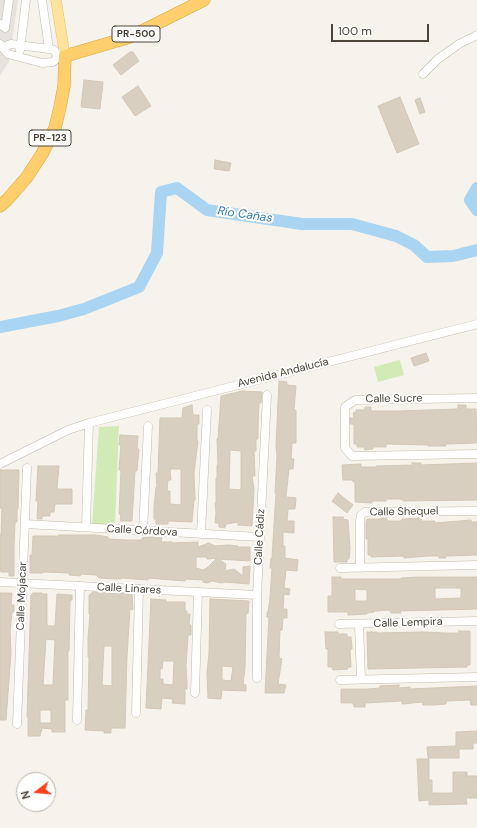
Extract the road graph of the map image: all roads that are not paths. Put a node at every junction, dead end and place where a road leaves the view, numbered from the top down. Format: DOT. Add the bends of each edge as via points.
graph roads {
  1 [pos="9,0"];
  2 [pos="26,0"];
  3 [pos="42,0"];
  4 [pos="56,0"];
  5 [pos="204,0"];
  6 [pos="0,24"];
  7 [pos="477,34"];
  8 [pos="21,46"];
  9 [pos="1,47"];
  10 [pos="48,49"];
  11 [pos="62,56"];
  12 [pos="19,57"];
  13 [pos="423,74"];
  14 [pos="0,206"];
  15 [pos="477,324"];
  16 [pos="266,395"];
  17 [pos="477,398"];
  18 [pos="207,410"];
  19 [pos="89,423"];
  20 [pos="148,426"];
  21 [pos="477,454"];
  22 [pos="0,464"];
  23 [pos="27,468"];
  24 [pos="477,510"];
  25 [pos="25,524"];
  26 [pos="86,527"];
  27 [pos="143,531"];
  28 [pos="201,534"];
  29 [pos="260,537"];
  30 [pos="477,566"];
  31 [pos="340,568"];
  32 [pos="360,568"];
  33 [pos="0,582"];
  34 [pos="23,583"];
  35 [pos="80,586"];
  36 [pos="139,589"];
  37 [pos="198,592"];
  38 [pos="257,595"];
  39 [pos="477,621"];
  40 [pos="339,624"];
  41 [pos="359,625"];
  42 [pos="477,677"];
  43 [pos="257,678"];
  44 [pos="361,679"];
  45 [pos="340,680"];
  46 [pos="195,693"];
  47 [pos="136,713"];
  48 [pos="77,720"];
  49 [pos="17,724"];
  1 -- 6 [label="street" via="4,28"];
  2 -- 8 [label="street"];
  3 -- 10 [label="street"];
  4 -- 11 [label="main road, PR-123"];
  5 -- 11 [label="highway, PR-500 / PR-500" via="130,37"];
  7 -- 13 [label="street" via="443,54"];
  8 -- 9 [label="street" via="11,44"];
  8 -- 10 [label="street"];
  8 -- 12 [label="street"];
  9 -- 12 [label="street" via="8,54"];
  10 -- 11 [label="street"];
  11 -- 12 [label="street" via="53,62 42,63"];
  11 -- 14 [label="highway, PR-123" via="64,86 55,128 27,177"];
  15 -- 19 [label="street, Avenida Andalucía"];
  16 -- 29 [label="street, Calle Cádiz"];
  17 -- 21 [label="street, Calle Sucre" via="355,400 345,407 345,448 352,456"];
  18 -- 28 [label="street"];
  19 -- 22 [label="street, Avenida Andalucía" via="68,430"];
  19 -- 26 [label="street"];
  20 -- 27 [label="street"];
  23 -- 25 [label="street, Calle Mojacar"];
  24 -- 32 [label="street, Calle Shequel" via="365,512 361,515 360,521"];
  25 -- 26 [label="street, Calle Córdova"];
  25 -- 34 [label="street, Calle Mojacar"];
  26 -- 27 [label="street, Calle Córdova"];
  27 -- 28 [label="street, Calle Córdova"];
  28 -- 29 [label="street, Calle Córdova"];
  29 -- 38 [label="street, Calle Cádiz"];
  30 -- 32 [label="street"];
  31 -- 32 [label="street"];
  33 -- 34 [label="street, Calle Linares"];
  34 -- 35 [label="street, Calle Linares"];
  34 -- 49 [label="street, Calle Mojacar"];
  35 -- 36 [label="street, Calle Linares"];
  35 -- 48 [label="street"];
  36 -- 37 [label="street, Calle Linares"];
  36 -- 47 [label="street"];
  37 -- 38 [label="street, Calle Linares"];
  37 -- 46 [label="street"];
  38 -- 43 [label="street, Calle Cádiz"];
  39 -- 41 [label="street, Calle Lempira"];
  40 -- 41 [label="street, Calle Lempira"];
  41 -- 44 [label="street"];
  42 -- 44 [label="street"];
  44 -- 45 [label="street"];
}
